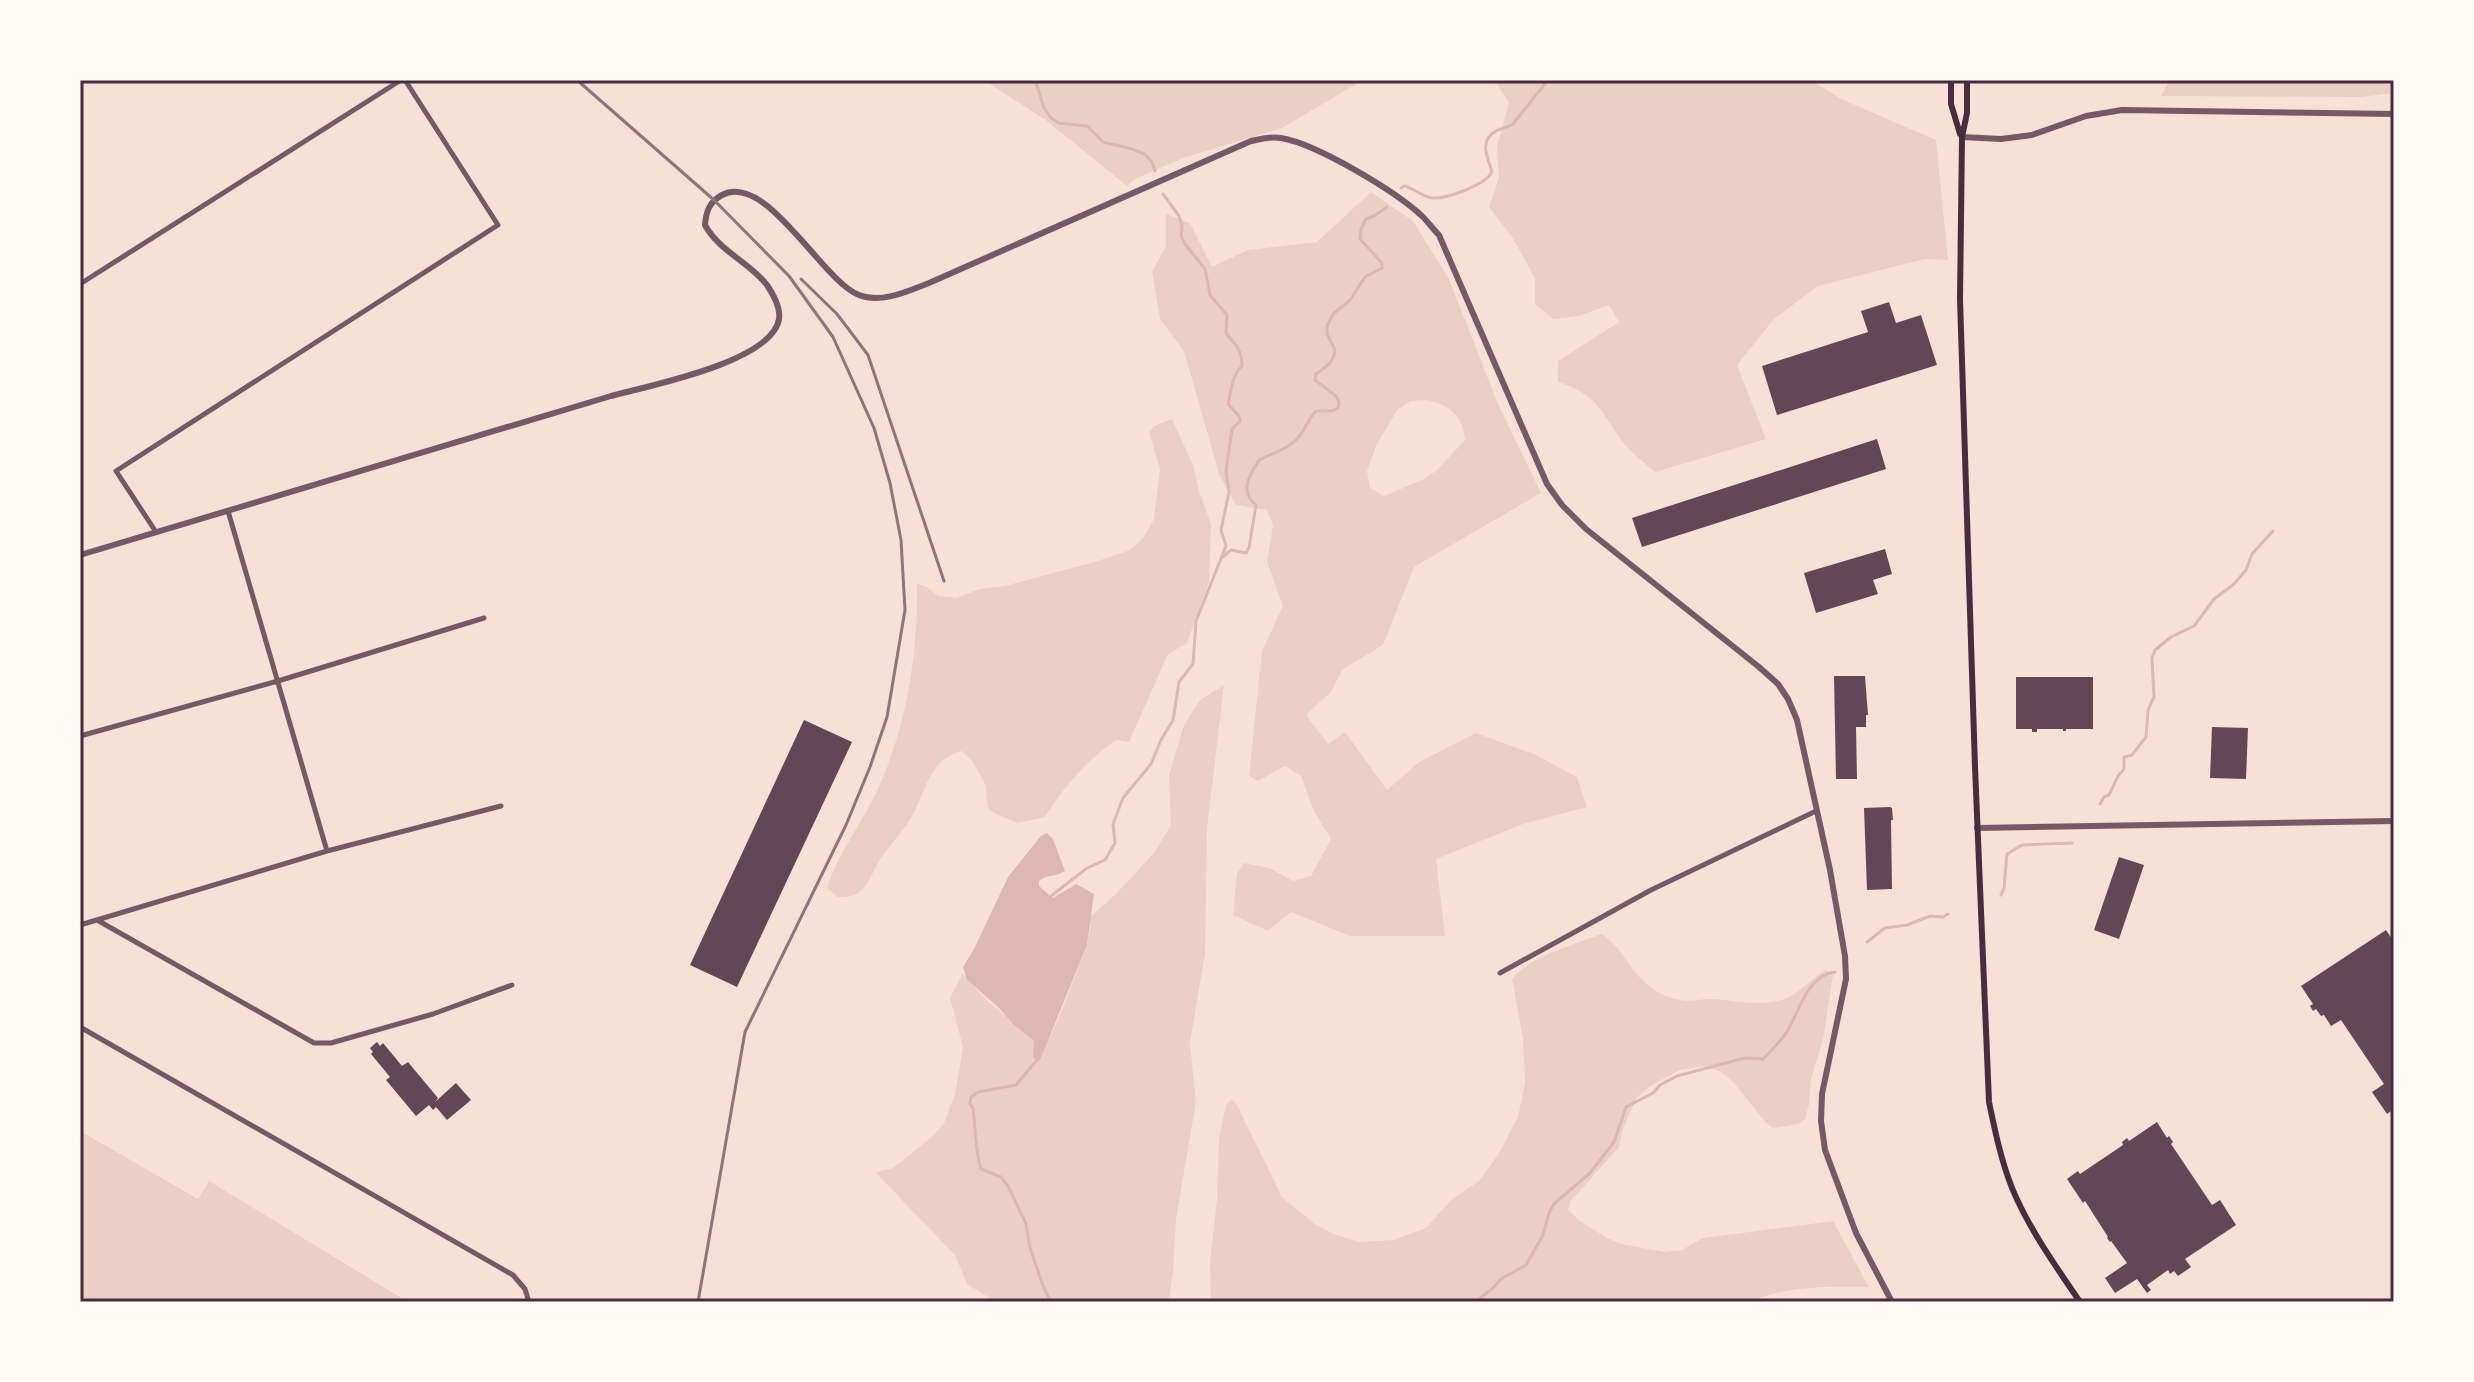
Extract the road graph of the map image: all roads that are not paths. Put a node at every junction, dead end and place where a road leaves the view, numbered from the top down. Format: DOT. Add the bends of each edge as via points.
graph roads {
  1 [pos="403,80"];
  2 [pos="1951,80"];
  3 [pos="1967,80"];
  4 [pos="2394,114"];
  5 [pos="1962,137"];
  6 [pos="80,284"];
  7 [pos="228,511"];
  8 [pos="156,532"];
  9 [pos="80,555"];
  10 [pos="484,618"];
  11 [pos="278,681"];
  12 [pos="80,736"];
  13 [pos="501,806"];
  14 [pos="1816,811"];
  15 [pos="2394,821"];
  16 [pos="1977,828"];
  17 [pos="327,851"];
  18 [pos="97,920"];
  19 [pos="80,925"];
  20 [pos="1500,973"];
  21 [pos="512,985"];
  22 [pos="80,1027"];
  23 [pos="529,1302"];
  24 [pos="1892,1302"];
  25 [pos="2080,1302"];
  1 -- 6 [label="street"];
  1 -- 8 [label="street" via="498,225 116,471"];
  2 -- 5 [label="main road" via="1951,104"];
  3 -- 5 [label="main road"];
  4 -- 5 [label="street" via="2122,110 2032,135"];
  5 -- 16 [label="main road" via="1960,299"];
  7 -- 8 [label="street"];
  7 -- 11 [label="street"];
  7 -- 14 [label="street" via="689,375 752,351 776,326 778,309 766,285 705,225 710,205 727,193 764,204 843,287 876,299 929,283 1251,141 1280,138 1326,156 1391,193 1439,235 1547,484 1586,529 1778,684 1797,720"];
  8 -- 9 [label="street"];
  10 -- 11 [label="street"];
  11 -- 12 [label="street"];
  11 -- 17 [label="street"];
  13 -- 17 [label="street"];
  14 -- 20 [label="street" via="1651,890"];
  14 -- 24 [label="street" via="1846,979 1822,1094 1825,1150 1856,1233"];
  15 -- 16 [label="street"];
  16 -- 25 [label="main road" via="1987,1070 2000,1151 2032,1228"];
  17 -- 18 [label="street"];
  18 -- 19 [label="street"];
  18 -- 21 [label="street" via="314,1043 331,1043 433,1014"];
  22 -- 23 [label="street" via="513,1275"];
}
